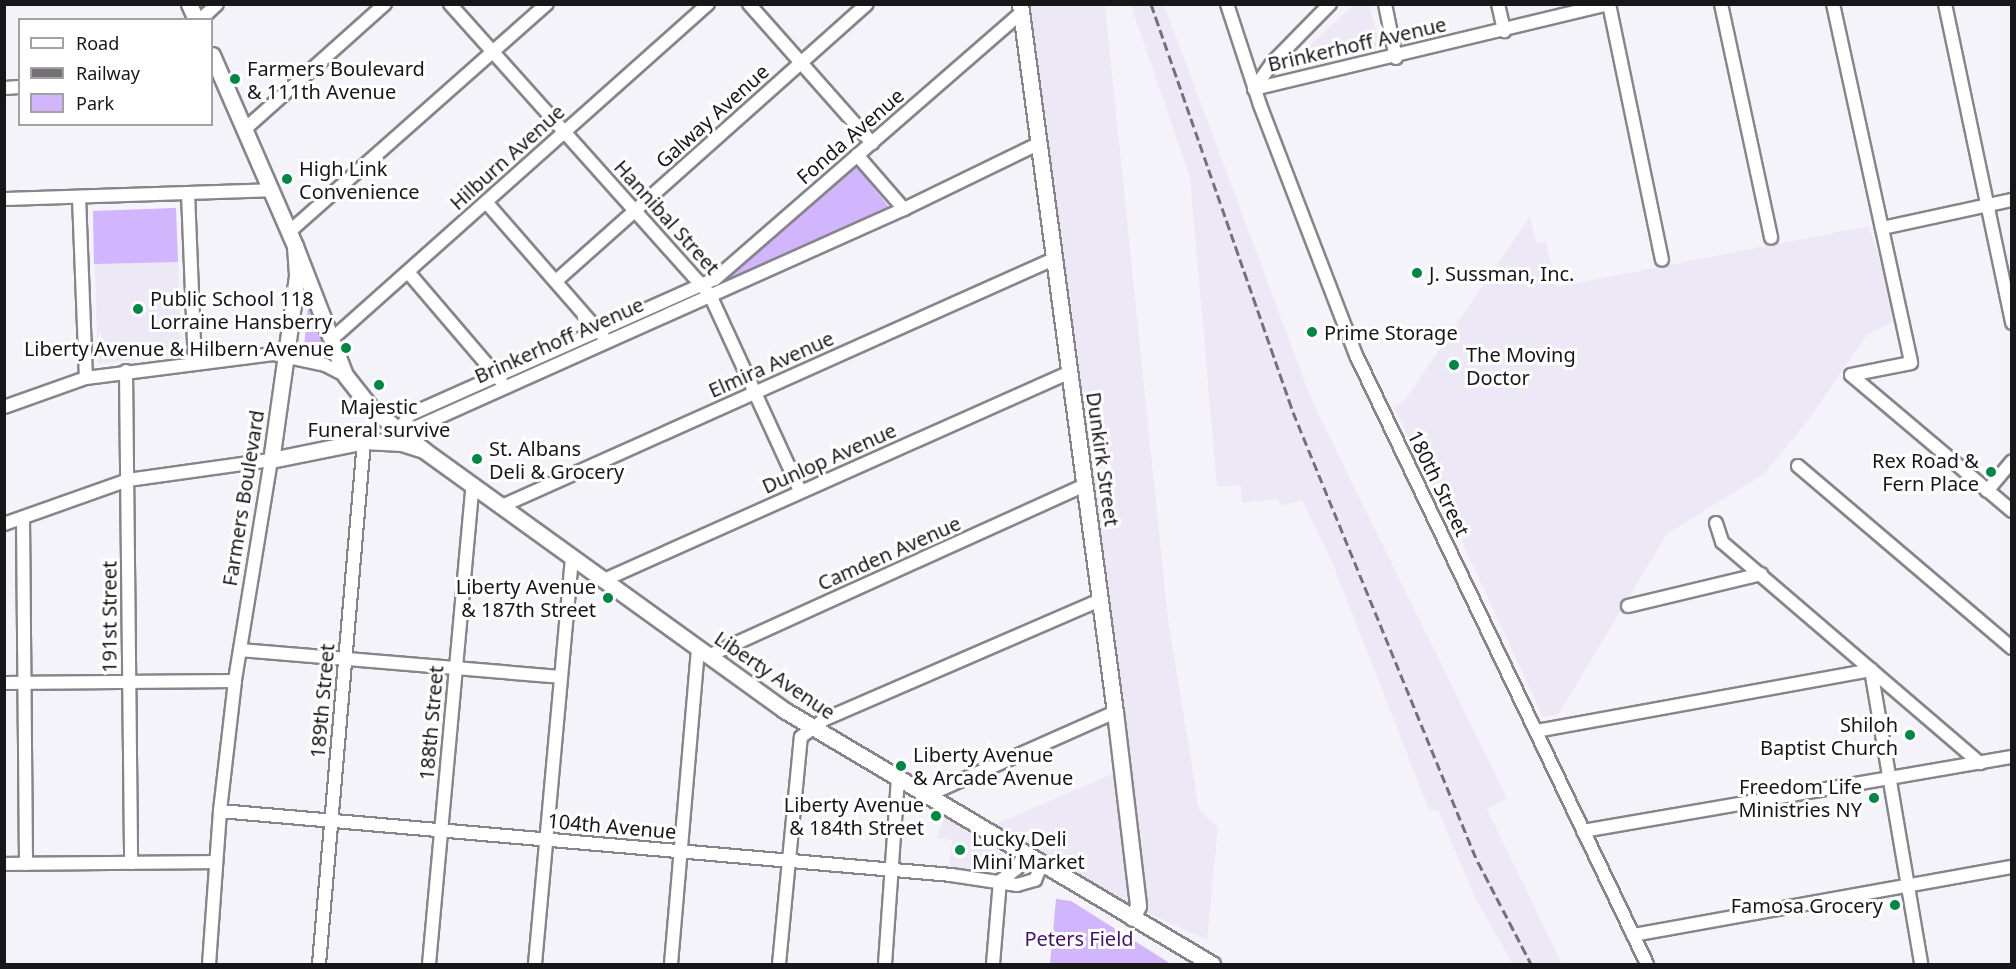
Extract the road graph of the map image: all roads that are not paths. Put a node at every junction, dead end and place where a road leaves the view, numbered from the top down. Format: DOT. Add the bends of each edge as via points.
graph roads {
  1 [pos="189,4"];
  2 [pos="217,4"];
  3 [pos="385,4"];
  4 [pos="450,4"];
  5 [pos="547,4"];
  6 [pos="708,4"];
  7 [pos="749,4"];
  8 [pos="867,4"];
  9 [pos="1227,4"];
  10 [pos="1330,4"];
  11 [pos="1385,4"];
  12 [pos="1498,4"];
  13 [pos="1609,4"];
  14 [pos="1721,4"];
  15 [pos="1833,4"];
  16 [pos="1945,4"];
  17 [pos="1021,8"];
  18 [pos="197,18"];
  19 [pos="200,18"];
  20 [pos="1504,31"];
  21 [pos="493,53"];
  22 [pos="1396,58"];
  23 [pos="213,61"];
  24 [pos="801,63"];
  25 [pos="217,81"];
  26 [pos="1254,89"];
  27 [pos="245,129"];
  28 [pos="565,132"];
  29 [pos="872,142"];
  30 [pos="1040,143"];
  31 [pos="857,155"];
  32 [pos="272,190"];
  33 [pos="188,193"];
  34 [pos="79,197"];
  35 [pos="4,199"];
  36 [pos="2012,201"];
  37 [pos="486,202"];
  38 [pos="1987,205"];
  39 [pos="904,209"];
  40 [pos="634,211"];
  41 [pos="1882,228"];
  42 [pos="1771,238"];
  43 [pos="292,239"];
  44 [pos="1056,258"];
  45 [pos="1662,260"];
  46 [pos="408,272"];
  47 [pos="556,281"];
  48 [pos="705,290"];
  49 [pos="2012,323"];
  50 [pos="599,330"];
  51 [pos="333,338"];
  52 [pos="607,341"];
  53 [pos="286,355"];
  54 [pos="195,364"];
  55 [pos="126,371"];
  56 [pos="1070,372"];
  57 [pos="345,375"];
  58 [pos="498,376"];
  59 [pos="86,378"];
  60 [pos="505,387"];
  61 [pos="755,392"];
  62 [pos="4,407"];
  63 [pos="400,429"];
  64 [pos="364,441"];
  65 [pos="425,451"];
  66 [pos="271,460"];
  67 [pos="2012,461"];
  68 [pos="1798,466"];
  69 [pos="128,480"];
  70 [pos="473,485"];
  71 [pos="1085,485"];
  72 [pos="1987,491"];
  73 [pos="800,492"];
  74 [pos="502,506"];
  75 [pos="2012,511"];
  76 [pos="22,518"];
  77 [pos="1716,523"];
  78 [pos="4,524"];
  79 [pos="572,557"];
  80 [pos="1761,574"];
  81 [pos="604,580"];
  82 [pos="1100,600"];
  83 [pos="1628,606"];
  84 [pos="2012,648"];
  85 [pos="240,650"];
  86 [pos="703,652"];
  87 [pos="346,659"];
  88 [pos="455,669"];
  89 [pos="1871,670"];
  90 [pos="560,677"];
  91 [pos="236,681"];
  92 [pos="129,682"];
  93 [pos="4,683"];
  94 [pos="24,683"];
  95 [pos="1115,712"];
  96 [pos="810,726"];
  97 [pos="1536,731"];
  98 [pos="2009,755"];
  99 [pos="1980,762"];
  100 [pos="1889,777"];
  101 [pos="898,778"];
  102 [pos="928,795"];
  103 [pos="220,811"];
  104 [pos="332,821"];
  105 [pos="441,831"];
  106 [pos="1583,831"];
  107 [pos="546,840"];
  108 [pos="681,852"];
  109 [pos="1024,855"];
  110 [pos="789,861"];
  111 [pos="216,862"];
  112 [pos="131,863"];
  113 [pos="4,864"];
  114 [pos="26,864"];
  115 [pos="1041,866"];
  116 [pos="2012,867"];
  117 [pos="892,870"];
  118 [pos="1000,881"];
  119 [pos="1908,885"];
  120 [pos="1132,918"];
  121 [pos="1633,935"];
  122 [pos="209,964"];
  123 [pos="319,964"];
  124 [pos="429,964"];
  125 [pos="535,964"];
  126 [pos="671,964"];
  127 [pos="779,964"];
  128 [pos="885,964"];
  129 [pos="993,964"];
  130 [pos="1212,964"];
  131 [pos="1647,964"];
  132 [pos="1921,964"];
  1 -- 18 [label="main road"];
  2 -- 19 [label="street"];
  3 -- 27 [label="street"];
  4 -- 21 [label="street, Hannibal Street"];
  5 -- 21 [label="street"];
  6 -- 28 [label="street, Hilburn Avenue"];
  7 -- 24 [label="street"];
  8 -- 24 [label="street, Galway Avenue"];
  9 -- 26 [label="street, 180th Street"];
  10 -- 26 [label="street" via="1272,63"];
  11 -- 22 [label="street"];
  12 -- 20 [label="street"];
  13 -- 20 [label="street, Brinkerhoff Avenue"];
  13 -- 45 [label="street"];
  14 -- 42 [label="street"];
  15 -- 41 [label="street"];
  16 -- 38 [label="street"];
  17 -- 29 [label="street, Fonda Avenue"];
  17 -- 30 [label="main road, Dunkirk Street"];
  20 -- 22 [label="street, Brinkerhoff Avenue"];
  21 -- 28 [label="street, Hannibal Street"];
  21 -- 43 [label="street"];
  22 -- 26 [label="street, Brinkerhoff Avenue"];
  23 -- 25 [label="main road, Farmers Boulevard"];
  24 -- 29 [label="street"];
  24 -- 40 [label="street, Galway Avenue"];
  25 -- 27 [label="main road, Farmers Boulevard"];
  26 -- 97 [label="street, 180th Street" via="1356,355"];
  27 -- 32 [label="main road, Farmers Boulevard"];
  28 -- 37 [label="street, Hilburn Avenue"];
  28 -- 40 [label="street, Hannibal Street"];
  29 -- 31 [label="street, Fonda Avenue"];
  30 -- 39 [label="street, Brinkerhoff Avenue"];
  30 -- 44 [label="main road, Dunkirk Street"];
  31 -- 39 [label="street"];
  31 -- 48 [label="street, Fonda Avenue"];
  32 -- 33 [label="street"];
  32 -- 43 [label="main road, Farmers Boulevard"];
  33 -- 34 [label="street"];
  33 -- 54 [label="street"];
  34 -- 35 [label="street"];
  34 -- 59 [label="street"];
  36 -- 38 [label="street"];
  37 -- 46 [label="street, Hilburn Avenue"];
  37 -- 47 [label="street"];
  38 -- 41 [label="street"];
  38 -- 49 [label="street"];
  39 -- 48 [label="street, Brinkerhoff Avenue"];
  40 -- 47 [label="street, Galway Avenue"];
  40 -- 48 [label="street, Hannibal Street"];
  41 -- 72 [label="street" via="1911,363 1851,375"];
  43 -- 51 [label="main road, Liberty Avenue"];
  43 -- 53 [label="main road, Farmers Boulevard" via="297,276"];
  44 -- 56 [label="main road, Dunkirk Street"];
  44 -- 61 [label="street, Elmira Avenue"];
  46 -- 51 [label="street, Hilburn Avenue"];
  46 -- 58 [label="street"];
  47 -- 50 [label="street"];
  48 -- 50 [label="street, Brinkerhoff Avenue"];
  48 -- 52 [label="street, Brinkerhoff Avenue"];
  48 -- 61 [label="street, Hannibal Street"];
  50 -- 52 [label="street"];
  50 -- 58 [label="street, Brinkerhoff Avenue"];
  51 -- 57 [label="main road, Liberty Avenue"];
  52 -- 60 [label="street, Brinkerhoff Avenue"];
  53 -- 54 [label="street"];
  53 -- 57 [label="street, Liberty Avenue" via="325,365"];
  53 -- 66 [label="main road, Farmers Boulevard"];
  54 -- 55 [label="street"];
  55 -- 59 [label="street"];
  55 -- 69 [label="street, 191st Street"];
  56 -- 71 [label="main road, Dunkirk Street"];
  56 -- 73 [label="street, Dunlop Avenue"];
  57 -- 63 [label="main road, Liberty Avenue" via="371,408"];
  58 -- 60 [label="street"];
  58 -- 63 [label="street, Brinkerhoff Avenue" via="409,415"];
  59 -- 62 [label="street"];
  60 -- 63 [label="street, Brinkerhoff Avenue" via="417,427"];
  61 -- 73 [label="street, Hannibal Street"];
  61 -- 74 [label="street, Elmira Avenue"];
  63 -- 65 [label="main road, Liberty Avenue"];
  64 -- 65 [label="main road" via="402,443"];
  64 -- 66 [label="main road"];
  64 -- 87 [label="street, 189th Street"];
  65 -- 70 [label="main road, Liberty Avenue"];
  66 -- 69 [label="street"];
  66 -- 85 [label="street, Farmers Boulevard"];
  67 -- 72 [label="street"];
  68 -- 84 [label="street"];
  69 -- 76 [label="street"];
  69 -- 92 [label="street, 191st Street"];
  70 -- 74 [label="main road, Liberty Avenue"];
  70 -- 88 [label="street, 188th Street"];
  71 -- 82 [label="main road, Dunkirk Street"];
  71 -- 86 [label="street, Camden Avenue"];
  72 -- 75 [label="street"];
  73 -- 81 [label="street, Dunlop Avenue"];
  74 -- 79 [label="main road, Liberty Avenue"];
  76 -- 78 [label="street"];
  76 -- 94 [label="street"];
  77 -- 80 [label="street" via="1722,542"];
  79 -- 81 [label="main road, Liberty Avenue"];
  79 -- 90 [label="street"];
  80 -- 83 [label="street"];
  80 -- 89 [label="street"];
  81 -- 86 [label="main road, Liberty Avenue"];
  82 -- 95 [label="main road, Dunkirk Street"];
  82 -- 96 [label="street"];
  85 -- 87 [label="street"];
  85 -- 91 [label="street, Farmers Boulevard"];
  86 -- 96 [label="main road, Liberty Avenue"];
  86 -- 108 [label="street"];
  87 -- 88 [label="street"];
  87 -- 104 [label="street, 189th Street"];
  88 -- 90 [label="street"];
  88 -- 105 [label="street, 188th Street"];
  89 -- 97 [label="street"];
  89 -- 99 [label="street"];
  89 -- 100 [label="street"];
  90 -- 107 [label="street"];
  91 -- 92 [label="street"];
  91 -- 103 [label="street, Farmers Boulevard"];
  92 -- 94 [label="street"];
  92 -- 112 [label="street, 191st Street"];
  93 -- 94 [label="street"];
  94 -- 114 [label="street"];
  95 -- 102 [label="street"];
  95 -- 120 [label="main road, Dunkirk Street" via="1138,906"];
  96 -- 101 [label="main road, Liberty Avenue"];
  96 -- 110 [label="street" via="800,739"];
  97 -- 106 [label="street, 180th Street"];
  98 -- 99 [label="street"];
  99 -- 100 [label="street"];
  100 -- 106 [label="street"];
  100 -- 119 [label="street"];
  101 -- 102 [label="main road, Liberty Avenue"];
  101 -- 117 [label="street"];
  102 -- 109 [label="main road, Liberty Avenue"];
  103 -- 104 [label="street, 104th Avenue"];
  103 -- 111 [label="street, Farmers Boulevard"];
  104 -- 105 [label="street, 104th Avenue"];
  104 -- 123 [label="street, 189th Street"];
  105 -- 107 [label="street, 104th Avenue"];
  105 -- 124 [label="street, 188th Street"];
  106 -- 121 [label="street, 180th Street"];
  107 -- 108 [label="street, 104th Avenue"];
  107 -- 125 [label="street"];
  108 -- 110 [label="street, 104th Avenue"];
  108 -- 126 [label="street"];
  109 -- 115 [label="main road, Liberty Avenue"];
  109 -- 118 [label="street" via="1017,868"];
  110 -- 117 [label="street, 104th Avenue"];
  110 -- 127 [label="street"];
  111 -- 112 [label="street"];
  111 -- 122 [label="street, Farmers Boulevard"];
  112 -- 114 [label="street"];
  113 -- 114 [label="street"];
  115 -- 118 [label="street, 104th Avenue" via="1029,884"];
  115 -- 120 [label="main road, Liberty Avenue"];
  116 -- 119 [label="street"];
  117 -- 118 [label="street, 104th Avenue"];
  117 -- 128 [label="street"];
  118 -- 129 [label="street"];
  119 -- 121 [label="street"];
  119 -- 132 [label="street"];
  120 -- 130 [label="main road, Liberty Avenue"];
  121 -- 131 [label="street, 180th Street"];
}
